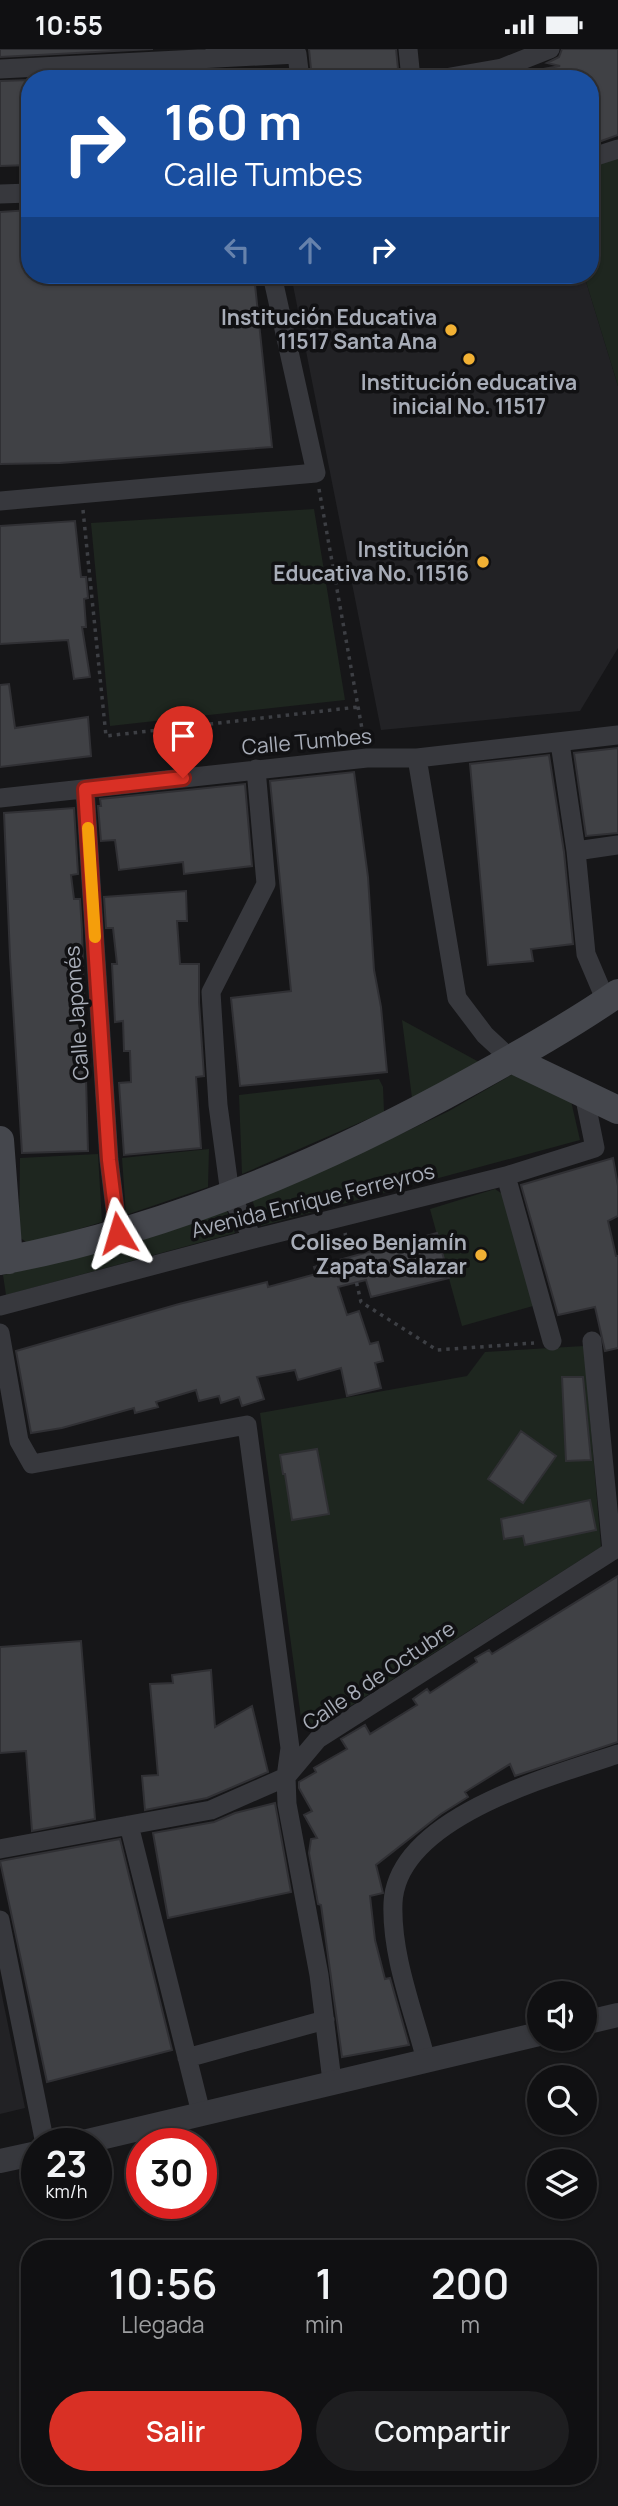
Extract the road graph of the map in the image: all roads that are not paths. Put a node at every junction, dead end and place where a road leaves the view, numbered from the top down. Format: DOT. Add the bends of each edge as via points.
graph roads {
  1 [pos="408,49"];
  2 [pos="550,49"];
  3 [pos="216,53"];
  4 [pos="0,69"];
  5 [pos="299,70"];
  6 [pos="410,70"];
  7 [pos="491,70"];
  8 [pos="618,149"];
  9 [pos="599,155"];
  10 [pos="21,193"];
  11 [pos="0,194"];
  12 [pos="274,284"];
  13 [pos="0,501"];
  14 [pos="618,736"];
  15 [pos="559,743"];
  16 [pos="417,758"];
  17 [pos="256,769"];
  18 [pos="85,789"];
  19 [pos="0,798"];
  20 [pos="618,845"];
  21 [pos="576,851"];
  22 [pos="612,997"];
  23 [pos="511,1059"];
  24 [pos="584,1094"];
  25 [pos="618,1110"];
  26 [pos="0,1140"];
  27 [pos="506,1176"];
  28 [pos="230,1194"];
  29 [pos="118,1233"];
  30 [pos="253,1239"];
  31 [pos="5,1261"];
  32 [pos="0,1306"];
  33 [pos="0,1333"];
  34 [pos="552,1341"];
  35 [pos="592,1341"];
  36 [pos="615,1553"];
  37 [pos="618,1754"];
  38 [pos="286,1777"];
  39 [pos="130,1825"];
  40 [pos="0,1849"];
  41 [pos="0,1920"];
  42 [pos="618,2015"];
  43 [pos="325,2020"];
  44 [pos="597,2020"];
  45 [pos="527,2036"];
  46 [pos="187,2057"];
  47 [pos="426,2060"];
  48 [pos="332,2081"];
  49 [pos="201,2113"];
  50 [pos="43,2128"];
  51 [pos="112,2135"];
  52 [pos="21,2156"];
  53 [pos="0,2161"];
  1 -- 6 [label="street"];
  2 -- 7 [label="street"];
  3 -- 4 [label="street"];
  3 -- 5 [label="street" via="297,54"];
  8 -- 9 [label="street"];
  10 -- 11 [label="street"];
  12 -- 13 [label="street" via="316,473"];
  14 -- 15 [label="street, Calle Tumbes"];
  15 -- 16 [label="street, Calle Tumbes"];
  15 -- 21 [label="street"];
  16 -- 17 [label="street, Calle Tumbes"];
  16 -- 23 [label="street" via="457,998 485,1035"];
  17 -- 18 [label="street, Calle Tumbes"];
  17 -- 28 [label="street" via="266,884 211,992 218,1105"];
  18 -- 19 [label="street, Calle Tumbes"];
  18 -- 29 [label="street, Calle Japonés" via="109,1160"];
  20 -- 21 [label="street"];
  21 -- 22 [label="street" via="586,954"];
  22 -- 23 [label="main road"];
  23 -- 24 [label="main road"];
  23 -- 28 [label="main road" via="406,1118"];
  24 -- 25 [label="main road"];
  24 -- 27 [label="street, Avenida Enrique Ferreyros" via="595,1148"];
  26 -- 31 [label="main road"];
  27 -- 30 [label="street, Avenida Enrique Ferreyros"];
  27 -- 34 [label="street"];
  28 -- 29 [label="main road"];
  28 -- 30 [label="street"];
  29 -- 31 [label="main road"];
  30 -- 32 [label="street, Avenida Enrique Ferreyros"];
  33 -- 38 [label="street" via="19,1441 32,1464 247,1425 290,1748"];
  35 -- 36 [label="street"];
  36 -- 38 [label="street, Calle 8 de Octubre" via="318,1739"];
  37 -- 47 [label="street" via="530,1783 448,1823 402,1872 393,1900 394,1931"];
  38 -- 39 [label="street, Calle 8 de Octubre" via="211,1810"];
  38 -- 43 [label="street"];
  39 -- 40 [label="street, Calle 8 de Octubre"];
  39 -- 46 [label="street"];
  41 -- 50 [label="street"];
  42 -- 44 [label="street"];
  43 -- 46 [label="street"];
  43 -- 48 [label="street"];
  45 -- 47 [label="street"];
  46 -- 49 [label="street"];
  47 -- 48 [label="street"];
  48 -- 49 [label="street"];
  49 -- 51 [label="street"];
  52 -- 53 [label="street"];
}
